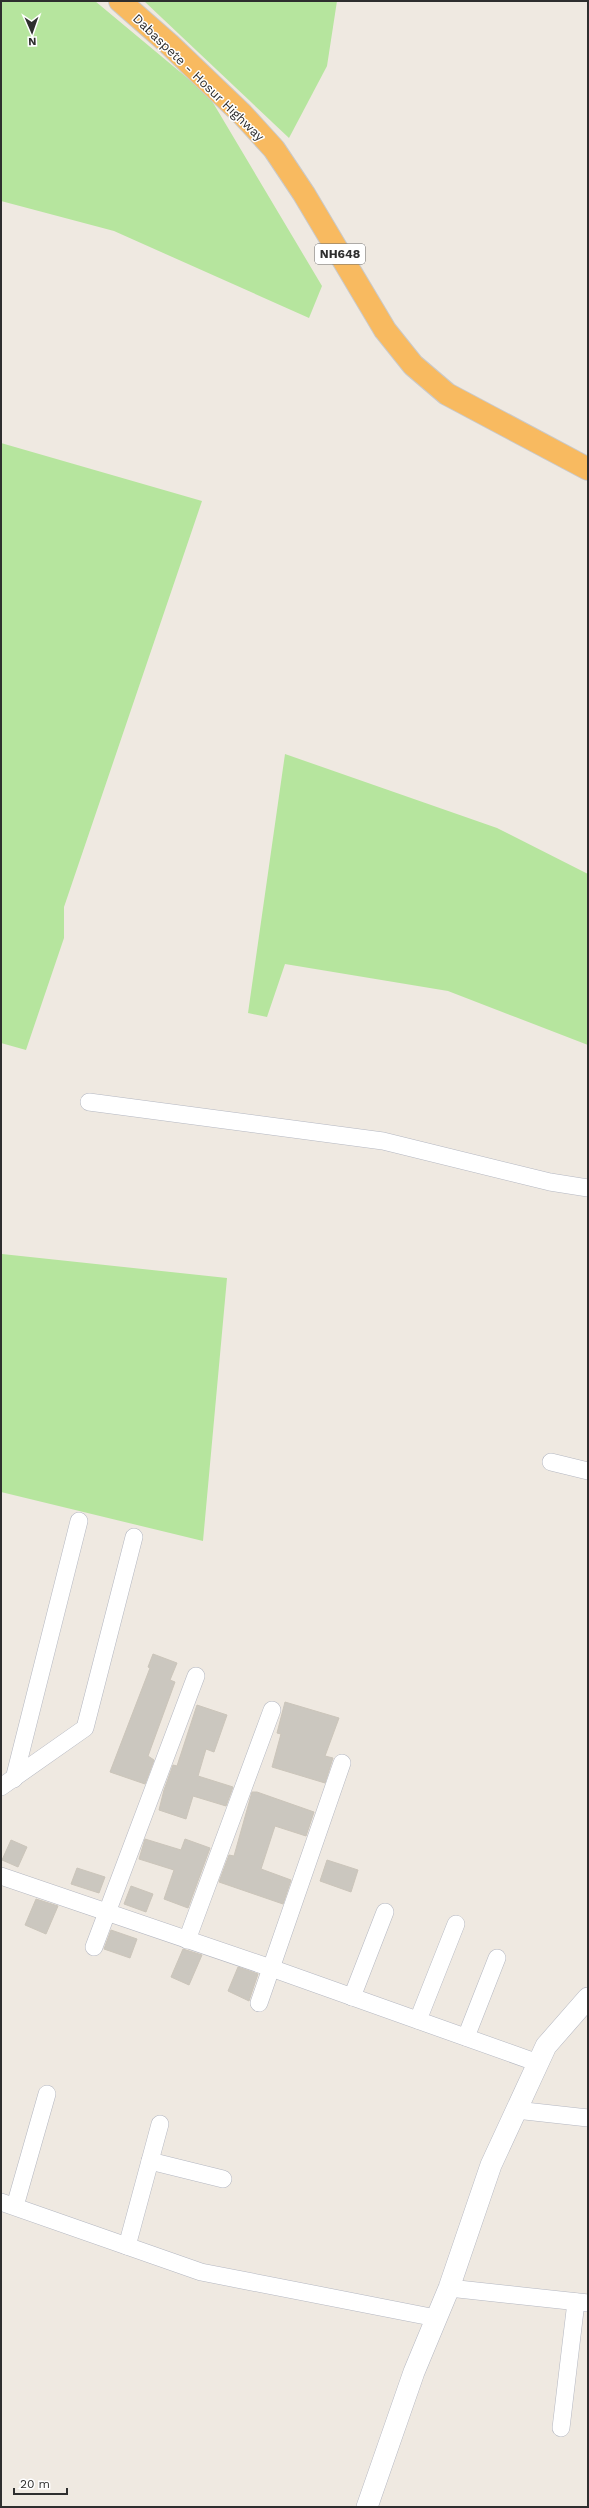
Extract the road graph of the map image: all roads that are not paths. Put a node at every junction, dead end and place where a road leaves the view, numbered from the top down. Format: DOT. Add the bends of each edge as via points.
graph roads {
  1 [pos="120,1"];
  2 [pos="588,469"];
  3 [pos="89,1102"];
  4 [pos="588,1188"];
  5 [pos="551,1462"];
  6 [pos="588,1471"];
  7 [pos="79,1521"];
  8 [pos="134,1537"];
  9 [pos="196,1676"];
  10 [pos="272,1710"];
  11 [pos="342,1763"];
  12 [pos="8,1783"];
  13 [pos="1,1876"];
  14 [pos="105,1912"];
  15 [pos="385,1912"];
  16 [pos="456,1924"];
  17 [pos="187,1940"];
  18 [pos="94,1947"];
  19 [pos="497,1958"];
  20 [pos="271,1968"];
  21 [pos="352,1997"];
  22 [pos="588,1998"];
  23 [pos="259,2003"];
  24 [pos="418,2020"];
  25 [pos="466,2037"];
  26 [pos="538,2063"];
  27 [pos="47,2094"];
  28 [pos="516,2110"];
  29 [pos="588,2118"];
  30 [pos="160,2124"];
  31 [pos="150,2161"];
  32 [pos="223,2179"];
  33 [pos="8,2204"];
  34 [pos="127,2246"];
  35 [pos="449,2288"];
  36 [pos="582,2303"];
  37 [pos="436,2318"];
  38 [pos="562,2428"];
  39 [pos="367,2507"];
  1 -- 2 [label="highway, Dabaspete - Hosur Highway / NH648" via="175,49 274,149 304,194 385,330 413,365 447,394"];
  3 -- 4 [label="street" via="383,1141 550,1182"];
  5 -- 6 [label="street"];
  7 -- 12 [label="street"];
  8 -- 12 [label="street" via="85,1728"];
  9 -- 14 [label="street"];
  10 -- 17 [label="street"];
  11 -- 20 [label="street"];
  13 -- 14 [label="street"];
  14 -- 17 [label="street"];
  14 -- 18 [label="street"];
  15 -- 21 [label="street"];
  16 -- 24 [label="street"];
  17 -- 20 [label="street"];
  19 -- 25 [label="street"];
  20 -- 21 [label="street"];
  20 -- 23 [label="street"];
  21 -- 24 [label="street"];
  22 -- 26 [label="street" via="546,2046"];
  24 -- 25 [label="street"];
  25 -- 26 [label="street"];
  26 -- 28 [label="street"];
  27 -- 33 [label="street"];
  28 -- 29 [label="street"];
  28 -- 35 [label="street" via="491,2165"];
  30 -- 31 [label="street"];
  31 -- 32 [label="street"];
  31 -- 34 [label="street"];
  33 -- 34 [label="street"];
  34 -- 37 [label="street" via="201,2272"];
  35 -- 36 [label="street"];
  35 -- 37 [label="street"];
  36 -- 38 [label="street"];
  37 -- 39 [label="street" via="414,2372"];
}
